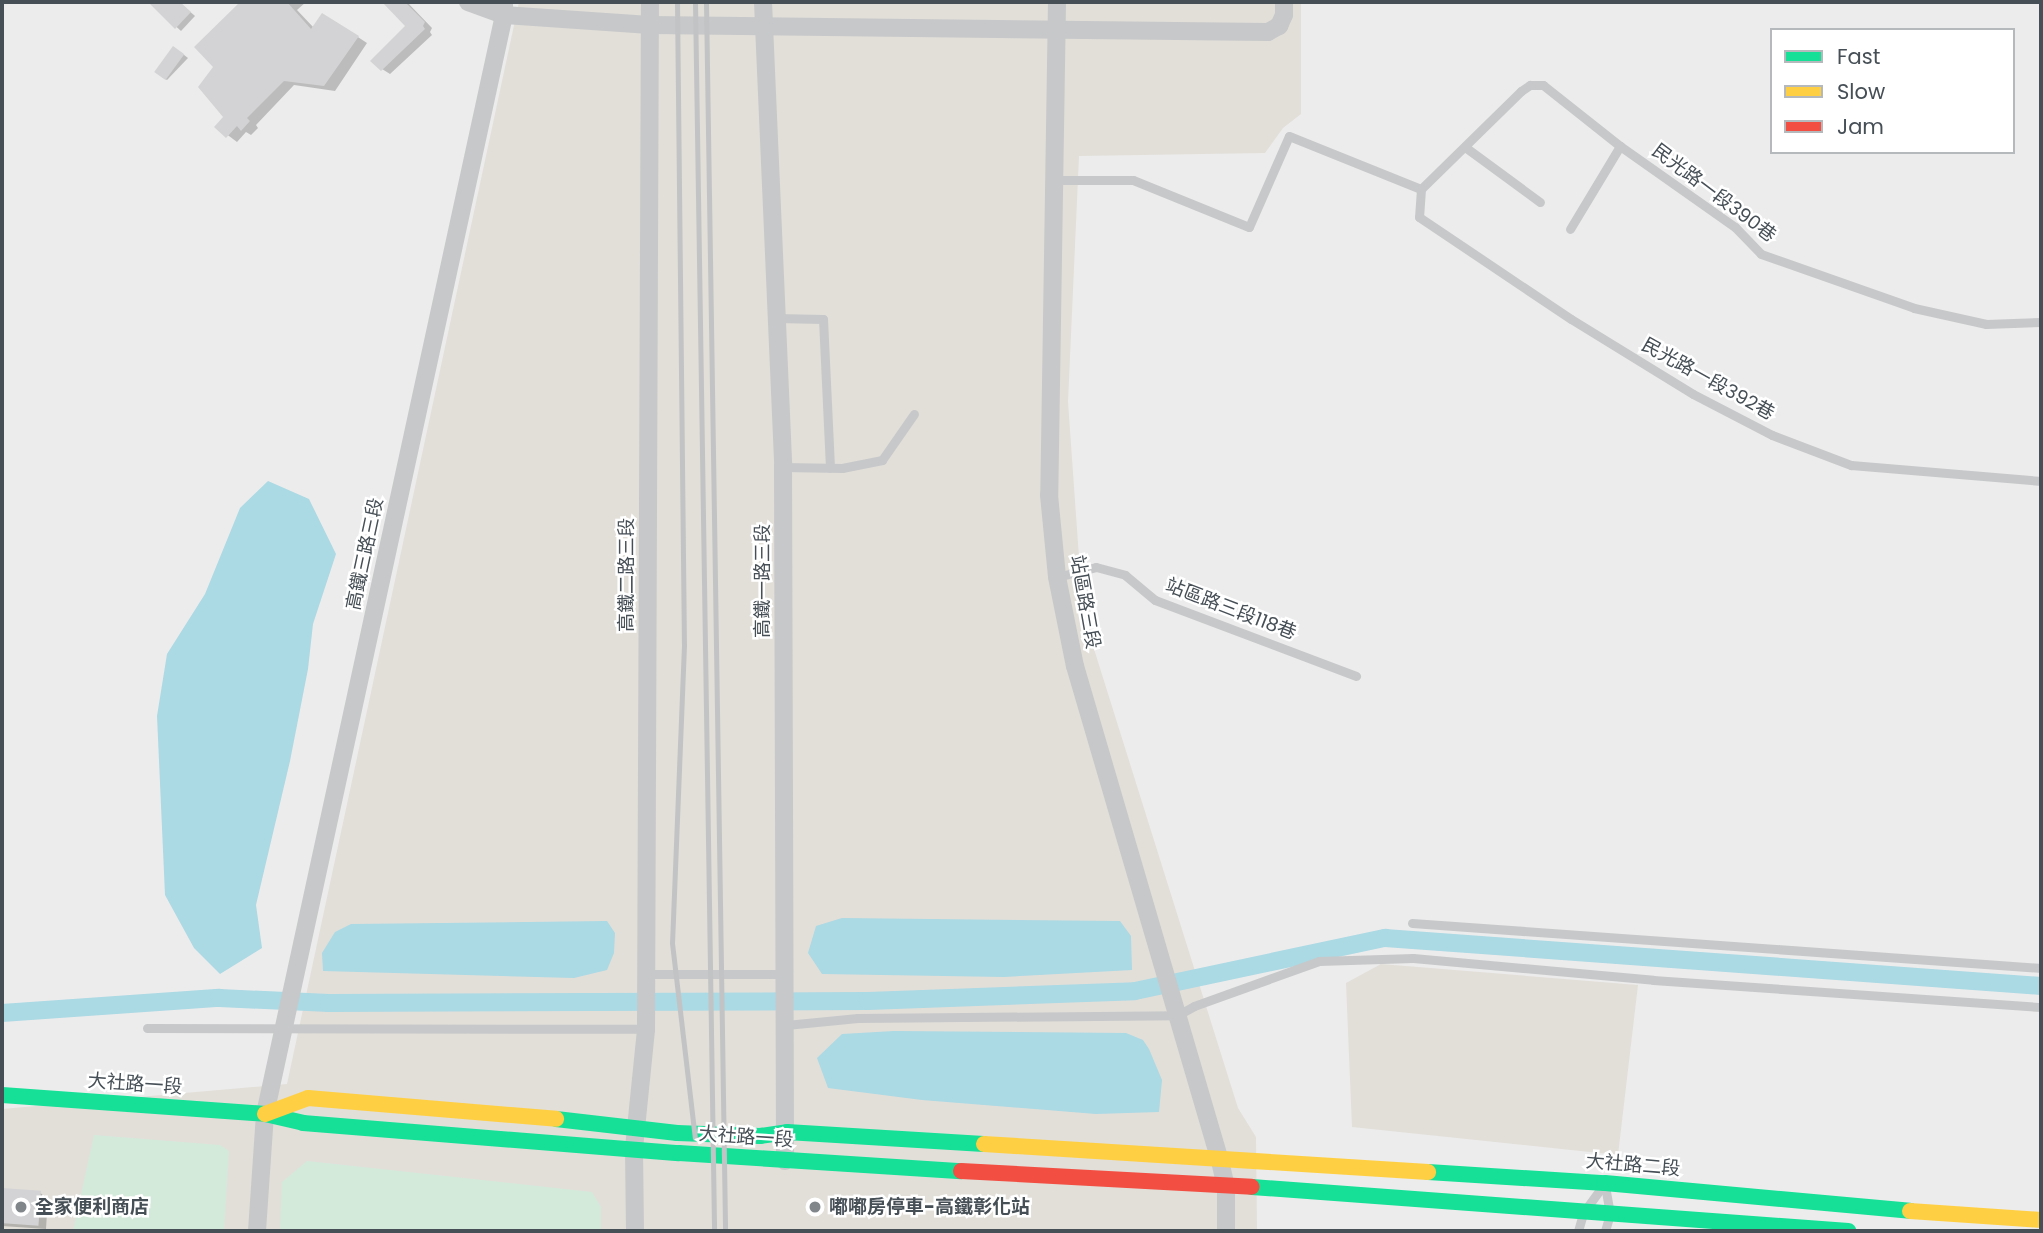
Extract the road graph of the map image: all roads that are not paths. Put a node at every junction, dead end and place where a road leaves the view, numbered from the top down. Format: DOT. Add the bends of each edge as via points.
graph roads {
  1 [pos="468,2"];
  2 [pos="650,2"];
  3 [pos="763,2"];
  4 [pos="1057,2"];
  5 [pos="1284,2"];
  6 [pos="504,8"];
  7 [pos="650,25"];
  8 [pos="764,29"];
  9 [pos="1059,30"];
  10 [pos="1620,146"];
  11 [pos="1465,147"];
  12 [pos="1055,180"];
  13 [pos="1421,190"];
  14 [pos="1540,202"];
  15 [pos="1570,229"];
  16 [pos="776,317"];
  17 [pos="2041,322"];
  18 [pos="914,414"];
  19 [pos="783,467"];
  20 [pos="830,468"];
  21 [pos="2041,481"];
  22 [pos="1057,577"];
  23 [pos="1356,676"];
  24 [pos="1412,923"];
  25 [pos="2041,968"];
  26 [pos="646,974"];
  27 [pos="785,974"];
  28 [pos="2041,1007"];
  29 [pos="1178,1015"];
  30 [pos="786,1025"];
  31 [pos="147,1028"];
  32 [pos="283,1029"];
  33 [pos="646,1029"];
  34 [pos="2,1095"];
  35 [pos="265,1114"];
  36 [pos="636,1126"];
  37 [pos="787,1132"];
  38 [pos="634,1148"];
  39 [pos="785,1161"];
  40 [pos="1220,1161"];
  41 [pos="1605,1183"];
  42 [pos="1226,1188"];
  43 [pos="1583,1213"];
  44 [pos="1610,1214"];
  45 [pos="2041,1220"];
  46 [pos="257,1231"];
  47 [pos="635,1231"];
  48 [pos="1226,1231"];
  49 [pos="1578,1231"];
  50 [pos="1605,1231"];
  51 [pos="1848,1231"];
  1 -- 6 [label="street"];
  2 -- 7 [label="street, 高鐵二路三段"];
  3 -- 8 [label="street, 高鐵一路三段"];
  4 -- 9 [label="street, 站區路三段"];
  5 -- 9 [label="street" via="1279,26 1268,32"];
  6 -- 7 [label="street"];
  6 -- 32 [label="street, 高鐵三路三段"];
  7 -- 8 [label="street"];
  7 -- 26 [label="street, 高鐵二路三段"];
  8 -- 9 [label="street"];
  8 -- 16 [label="street, 高鐵一路三段"];
  9 -- 12 [label="street, 站區路三段"];
  10 -- 11 [label="lane, 民光路一段390巷" via="1543,85 1530,85"];
  10 -- 15 [label="lane"];
  10 -- 17 [label="lane, 民光路一段390巷" via="1735,227 1761,254 1914,308 1986,324"];
  11 -- 13 [label="lane, 民光路一段390巷"];
  11 -- 14 [label="lane"];
  12 -- 13 [label="lane" via="1133,180 1249,227 1289,136"];
  12 -- 22 [label="street, 站區路三段" via="1049,495"];
  13 -- 21 [label="lane, 民光路一段392巷" via="1419,217 1571,319 1693,394 1772,435 1851,465"];
  16 -- 19 [label="street, 高鐵一路三段"];
  16 -- 20 [label="lane" via="823,319"];
  18 -- 20 [label="lane" via="883,460"];
  19 -- 20 [label="lane"];
  19 -- 27 [label="street, 高鐵一路三段"];
  22 -- 23 [label="lane, 站區路三段118巷" via="1096,568 1125,575 1155,600"];
  22 -- 29 [label="street, 站區路三段" via="1075,666"];
  24 -- 25 [label="lane"];
  26 -- 27 [label="lane"];
  26 -- 33 [label="street, 高鐵二路三段"];
  27 -- 30 [label="street, 高鐵一路三段"];
  28 -- 29 [label="lane" via="1413,958 1319,961"];
  29 -- 30 [label="lane" via="858,1018"];
  29 -- 40 [label="street, 站區路三段"];
  30 -- 37 [label="street, 高鐵一路三段"];
  31 -- 32 [label="lane"];
  32 -- 33 [label="lane"];
  32 -- 35 [label="street, 高鐵三路三段"];
  33 -- 36 [label="street, 高鐵二路三段"];
  34 -- 35 [label="street, 大社路一段"];
  35 -- 36 [label="street, 大社路一段" via="307,1098"];
  35 -- 38 [label="street, 大社路一段" via="303,1123"];
  35 -- 46 [label="street, 高鐵三路三段"];
  36 -- 37 [label="street, 大社路一段" via="677,1133 760,1136"];
  36 -- 38 [label="street, 高鐵二路三段"];
  37 -- 39 [label="street, 高鐵一路三段"];
  37 -- 40 [label="street, 大社路一段"];
  38 -- 39 [label="street, 大社路一段"];
  38 -- 47 [label="street, 高鐵二路三段"];
  39 -- 42 [label="street, 大社路一段"];
  40 -- 41 [label="street, 大社路二段"];
  40 -- 42 [label="street, 站區路三段"];
  41 -- 43 [label="lane"];
  41 -- 44 [label="lane"];
  41 -- 45 [label="street, 大社路二段"];
  42 -- 43 [label="street" via="1278,1187"];
  42 -- 48 [label="street, 站區路三段"];
  43 -- 44 [label="street"];
  43 -- 49 [label="lane"];
  44 -- 50 [label="lane"];
  44 -- 51 [label="street"];
}
